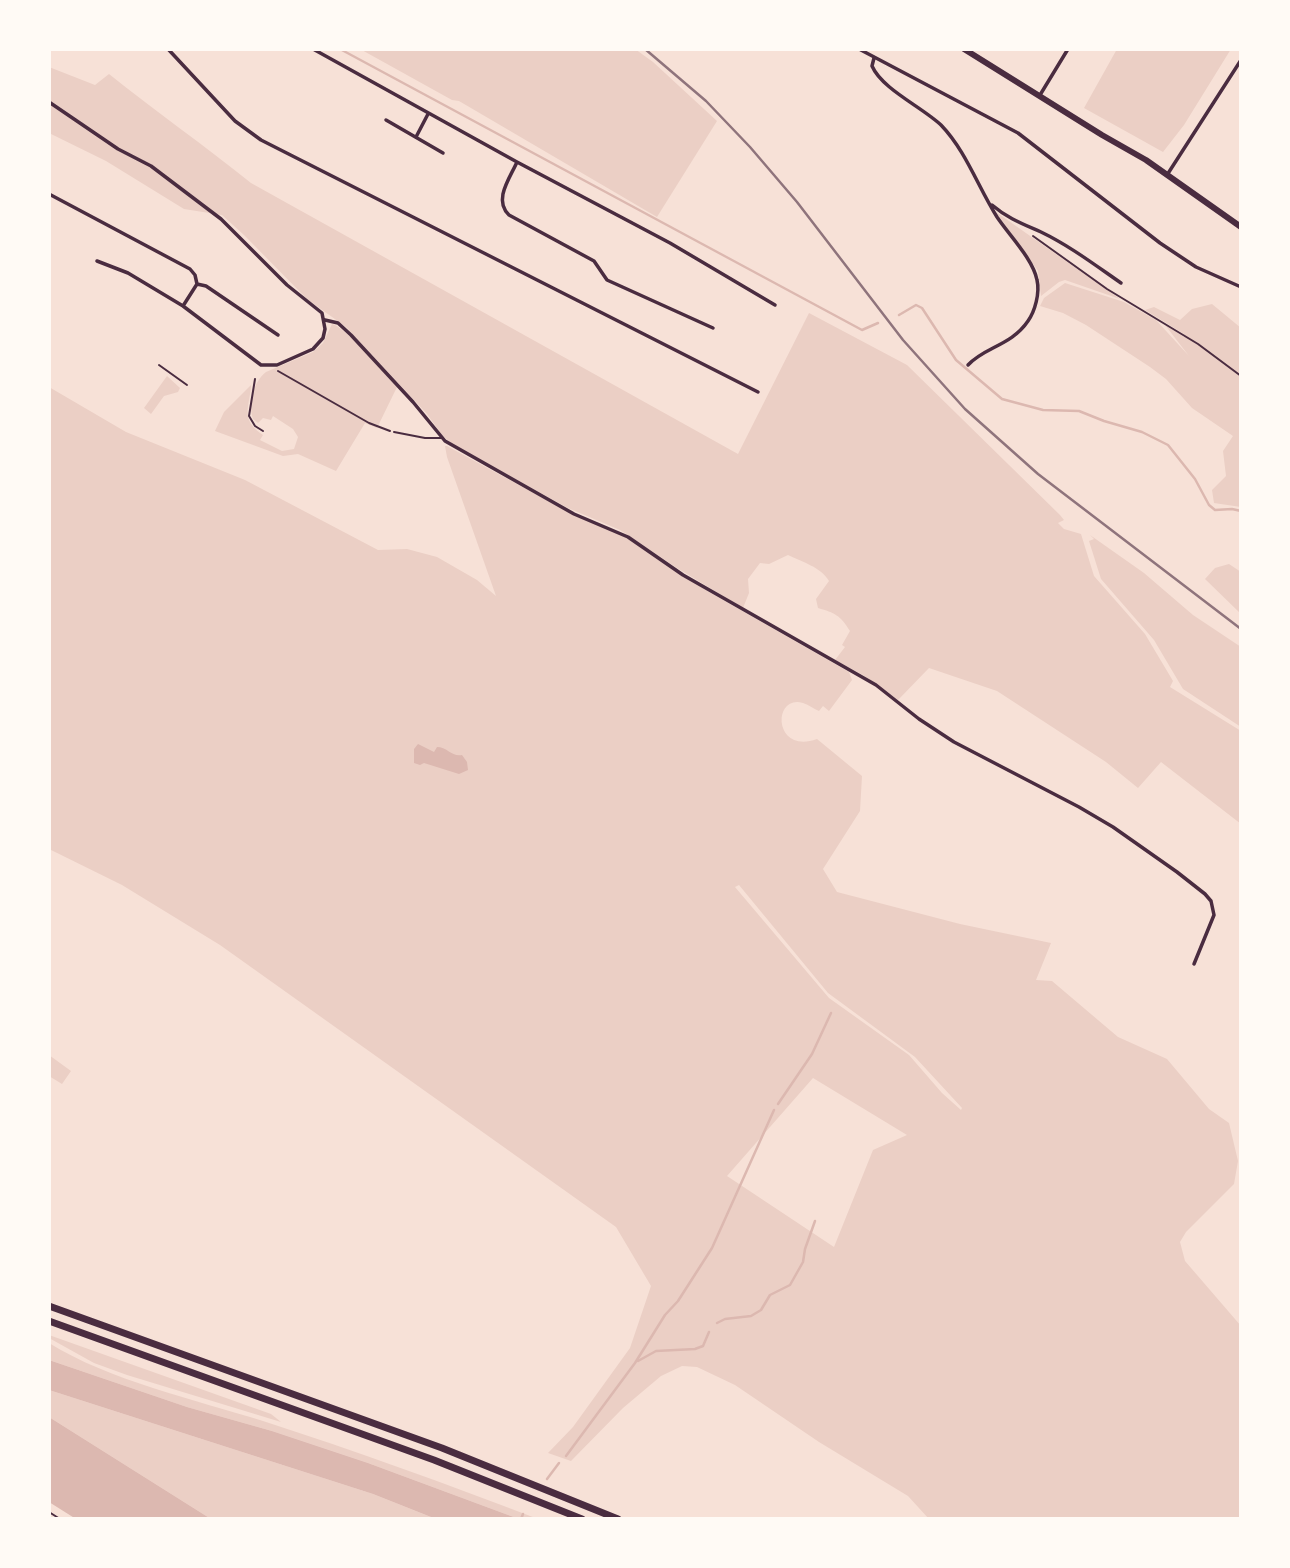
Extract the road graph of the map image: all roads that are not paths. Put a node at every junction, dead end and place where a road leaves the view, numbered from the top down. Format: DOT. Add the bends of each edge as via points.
graph roads {
  1 [pos="168,49"];
  2 [pos="313,49"];
  3 [pos="859,49"];
  4 [pos="964,49"];
  5 [pos="1068,49"];
  6 [pos="866,51"];
  7 [pos="874,58"];
  8 [pos="1241,60"];
  9 [pos="1040,95"];
  10 [pos="49,102"];
  11 [pos="428,114"];
  12 [pos="386,120"];
  13 [pos="415,137"];
  14 [pos="443,153"];
  15 [pos="517,162"];
  16 [pos="1167,175"];
  17 [pos="49,194"];
  18 [pos="990,204"];
  19 [pos="1241,227"];
  20 [pos="97,261"];
  21 [pos="1121,283"];
  22 [pos="197,284"];
  23 [pos="1241,287"];
  24 [pos="775,305"];
  25 [pos="183,306"];
  26 [pos="325,320"];
  27 [pos="713,328"];
  28 [pos="278,335"];
  29 [pos="159,365"];
  30 [pos="968,365"];
  31 [pos="255,379"];
  32 [pos="187,385"];
  33 [pos="758,392"];
  34 [pos="263,431"];
  35 [pos="394,432"];
  36 [pos="442,438"];
  37 [pos="1194,964"];
  38 [pos="49,1306"];
  39 [pos="49,1321"];
  40 [pos="582,1519"];
  41 [pos="618,1519"];
  1 -- 33 [label="street" via="235,121 261,140"];
  2 -- 11 [label="street"];
  3 -- 6 [label="street"];
  4 -- 9 [label="main road"];
  5 -- 9 [label="street"];
  6 -- 7 [label="street"];
  7 -- 18 [label="street" via="872,66 880,78 930,115 953,140"];
  7 -- 23 [label="street" via="1018,133 1160,243 1196,267"];
  8 -- 16 [label="street"];
  9 -- 16 [label="main road"];
  10 -- 26 [label="street" via="150,166 221,219"];
  11 -- 13 [label="street"];
  11 -- 15 [label="street"];
  12 -- 13 [label="street"];
  13 -- 14 [label="street"];
  15 -- 24 [label="street"];
  15 -- 27 [label="street" via="501,196 509,215 594,261 607,279"];
  16 -- 19 [label="main road"];
  17 -- 22 [label="street" via="190,269"];
  18 -- 21 [label="street" via="1081,254"];
  18 -- 30 [label="street" via="1030,265 1038,290 1033,311 1021,330"];
  20 -- 25 [label="street" via="128,273"];
  22 -- 25 [label="street"];
  22 -- 28 [label="street"];
  25 -- 26 [label="street" via="251,359 271,367 313,349 323,338"];
  26 -- 36 [label="street" via="338,323 351,335"];
  29 -- 32 [label="lane"];
  31 -- 34 [label="lane" via="249,416"];
  35 -- 36 [label="lane"];
  36 -- 37 [label="street" via="574,514 628,537 876,685 954,742 1113,827 1211,901 1214,915"];
  38 -- 41 [label="highway" via="442,1448"];
  39 -- 40 [label="highway" via="396,1446"];
}
